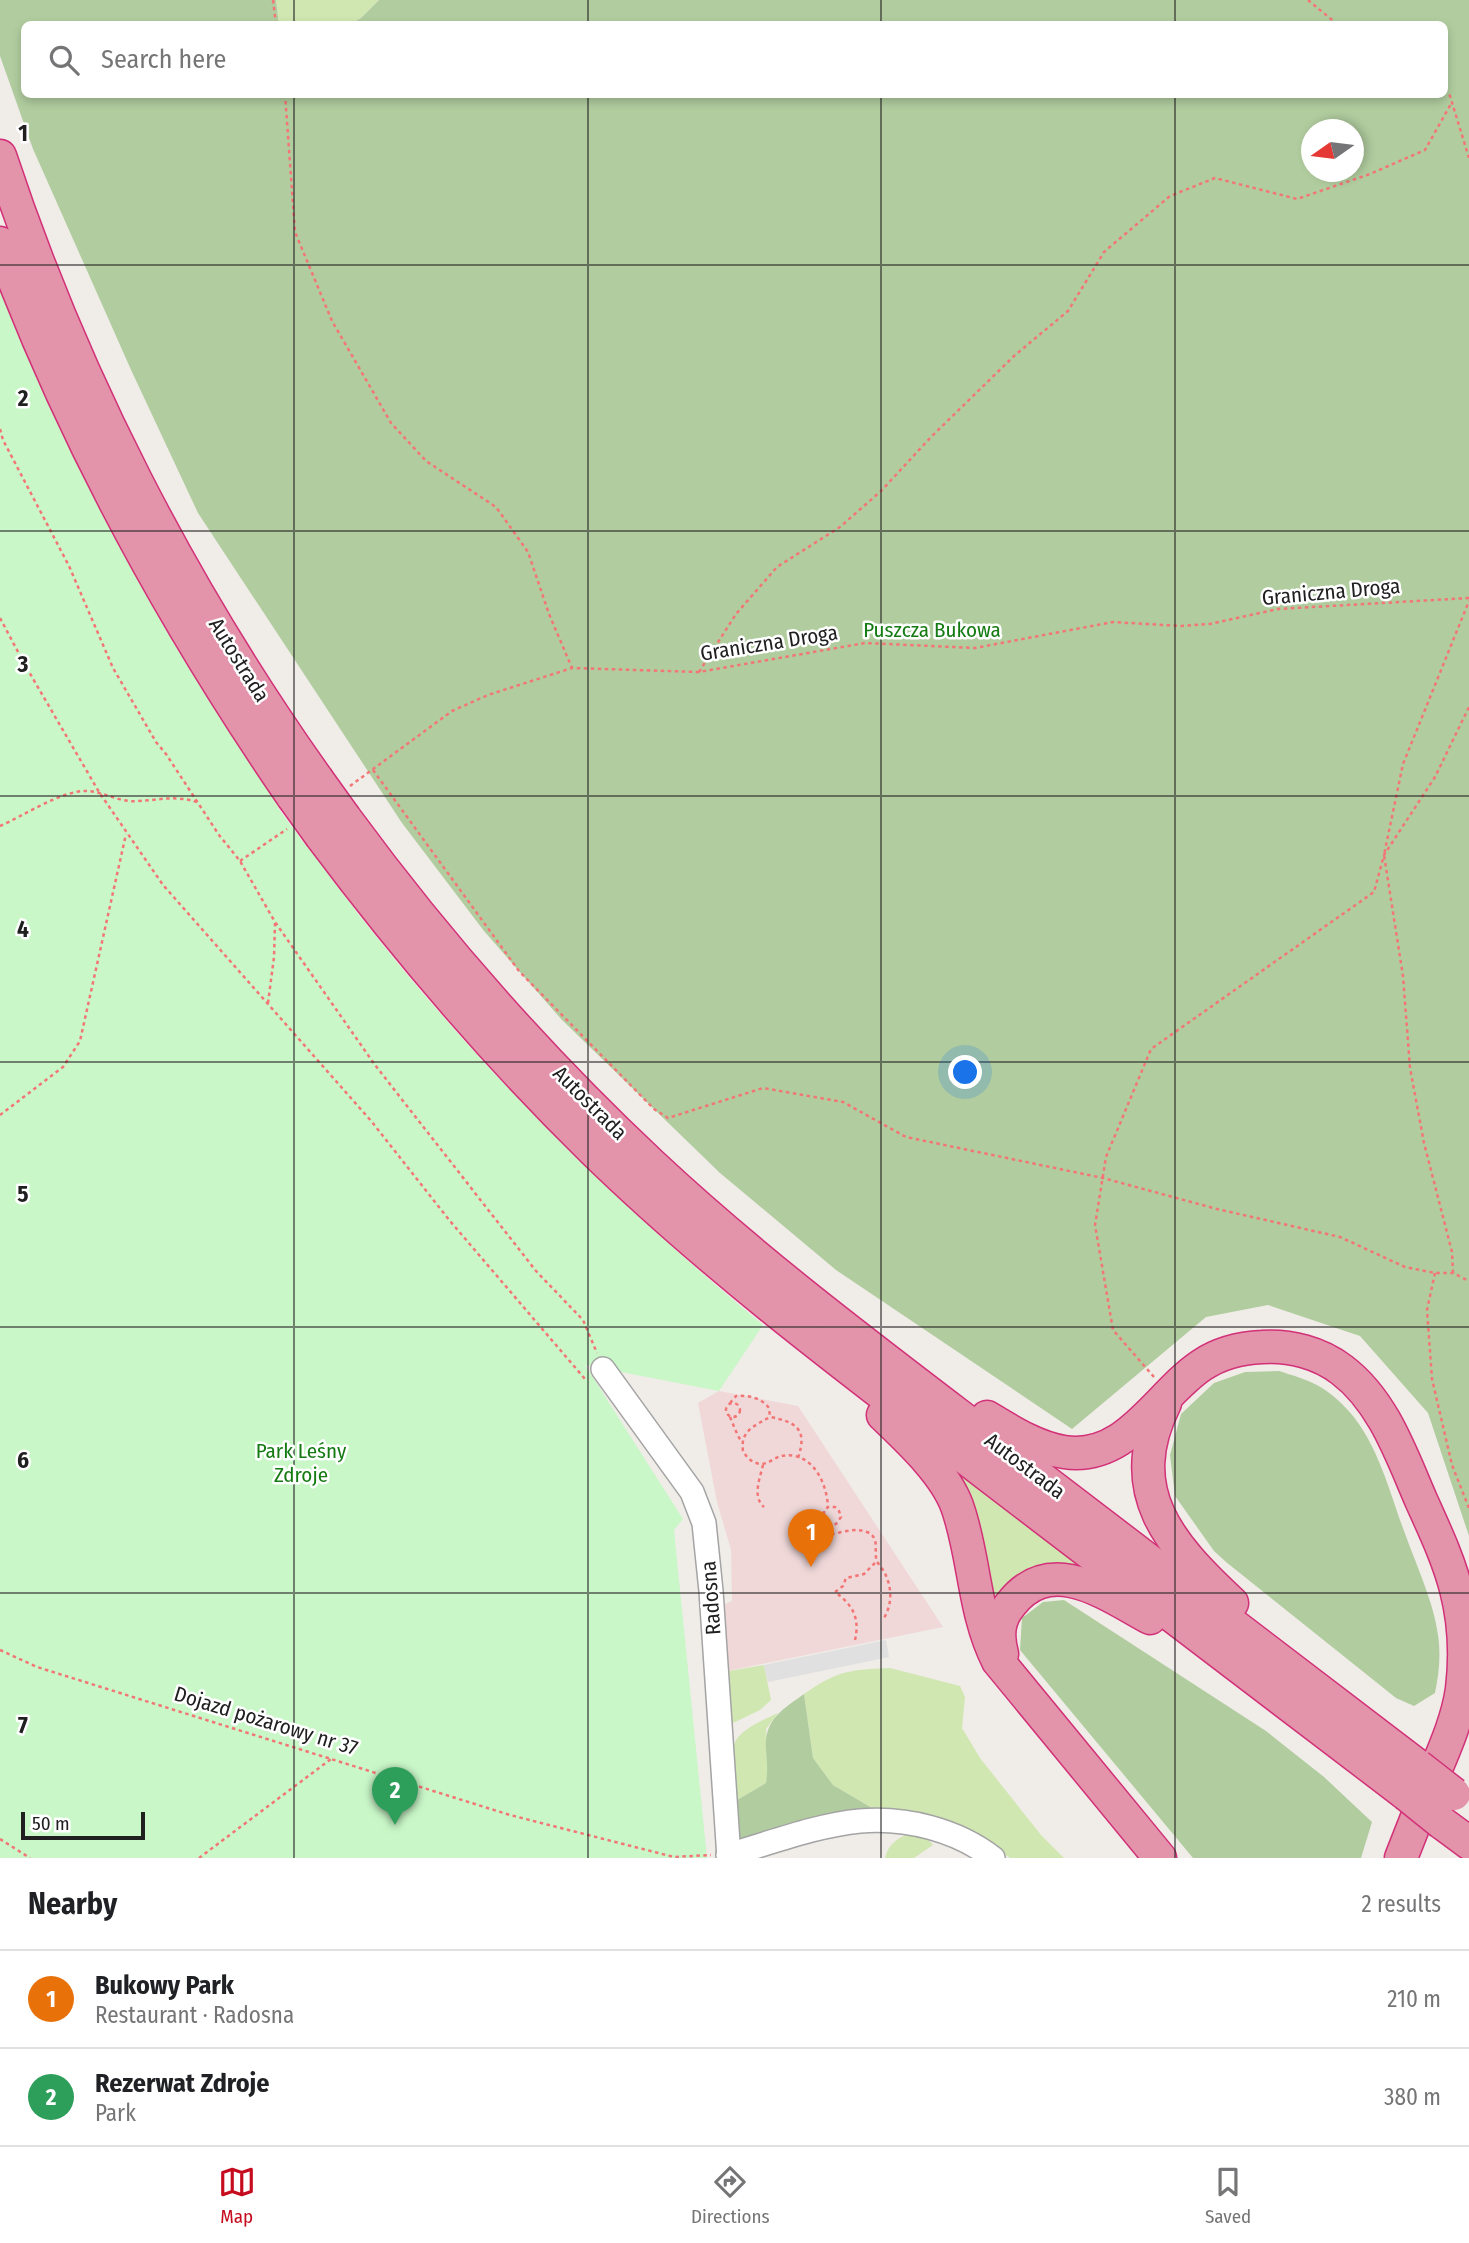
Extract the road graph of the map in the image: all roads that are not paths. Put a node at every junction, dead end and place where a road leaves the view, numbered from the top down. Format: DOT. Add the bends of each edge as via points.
graph roads {
  1 [pos="0,156"];
  2 [pos="0,243"];
  3 [pos="305,788"];
  4 [pos="333,827"];
  5 [pos="772,1307"];
  6 [pos="891,1363"];
  7 [pos="596,1376"];
  8 [pos="1169,1395"];
  9 [pos="1236,1665"];
  10 [pos="1013,1681"];
  11 [pos="1463,1712"];
  12 [pos="1358,1721"];
  13 [pos="1412,1780"];
  14 [pos="1455,1808"];
  15 [pos="1469,1843"];
  16 [pos="728,1856"];
  17 [pos="1159,1857"];
  18 [pos="993,1858"];
  19 [pos="1401,1858"];
  1 -- 3 [label="highway, Autostrada" via="57,308 101,408 211,616 273,716"];
  2 -- 3 [label="highway, Autostrada" via="64,398 135,541 208,669"];
  3 -- 4 [label="highway, Autostrada, bridge"];
  4 -- 5 [label="highway, Autostrada" via="425,969 553,1110 682,1232"];
  4 -- 6 [label="highway, Autostrada" via="394,884 456,960 610,1125 742,1244"];
  5 -- 9 [label="highway, Autostrada"];
  5 -- 10 [label="highway" via="897,1429 945,1483 961,1519 986,1633"];
  6 -- 8 [label="highway" via="1021,1436 1064,1452 1091,1451 1111,1444 1138,1426"];
  6 -- 12 [label="highway, Autostrada"];
  7 -- 16 [label="street, Radosna" via="692,1492 704,1523"];
  8 -- 11 [label="highway" via="1209,1360 1263,1346 1286,1347 1322,1358 1360,1386 1390,1432 1451,1570 1464,1652"];
  8 -- 12 [label="highway" via="1151,1438 1148,1472 1154,1504 1170,1537 1189,1561"];
  9 -- 10 [label="highway" via="1095,1589 1055,1578 1037,1581 1023,1590 1002,1617 999,1642"];
  9 -- 13 [label="highway, Autostrada"];
  10 -- 17 [label="highway"];
  11 -- 19 [label="highway"];
  12 -- 13 [label="highway, Autostrada"];
  13 -- 14 [label="highway, Autostrada, bridge"];
  14 -- 15 [label="highway, Autostrada"];
  16 -- 18 [label="street" via="831,1827 883,1821 934,1829"];
}
